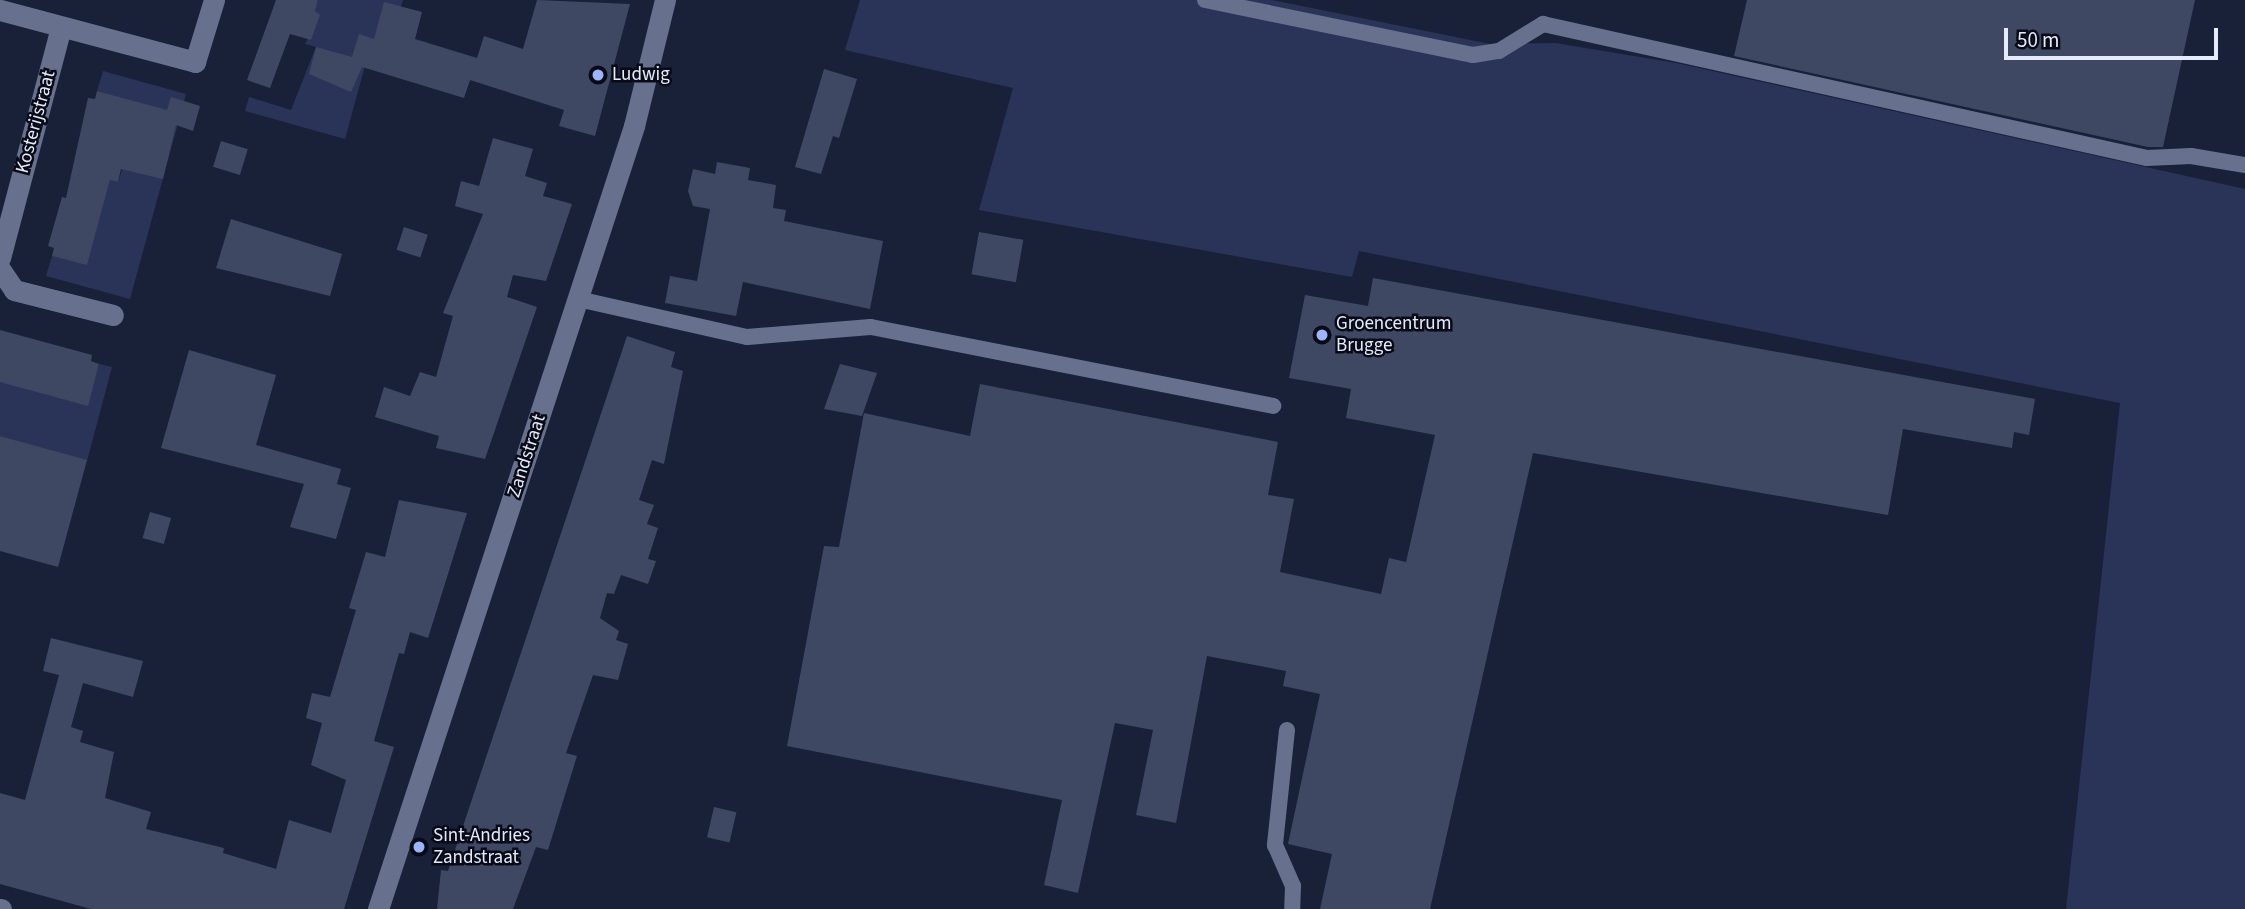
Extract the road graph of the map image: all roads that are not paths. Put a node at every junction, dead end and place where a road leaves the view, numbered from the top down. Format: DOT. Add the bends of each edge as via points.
graph roads {
  1 [pos="214,0"];
  2 [pos="665,0"];
  3 [pos="1205,0"];
  4 [pos="0,10"];
  5 [pos="61,27"];
  6 [pos="2245,164"];
  7 [pos="0,258"];
  8 [pos="0,269"];
  9 [pos="578,299"];
  10 [pos="113,315"];
  11 [pos="1273,406"];
  12 [pos="1287,730"];
  13 [pos="378,909"];
  14 [pos="1292,909"];
  1 -- 5 [label="street" via="195,62"];
  2 -- 9 [label="street, Zandstraat" via="634,126"];
  3 -- 6 [label="lane" via="1473,55 1499,51 1543,23 2147,159 2191,156"];
  4 -- 5 [label="street"];
  5 -- 7 [label="street, Kosterijstraat"];
  8 -- 10 [label="street" via="13,290"];
  9 -- 11 [label="lane" via="747,337 871,327"];
  9 -- 13 [label="street, Zandstraat"];
  12 -- 14 [label="lane" via="1275,845 1293,886"];
}
